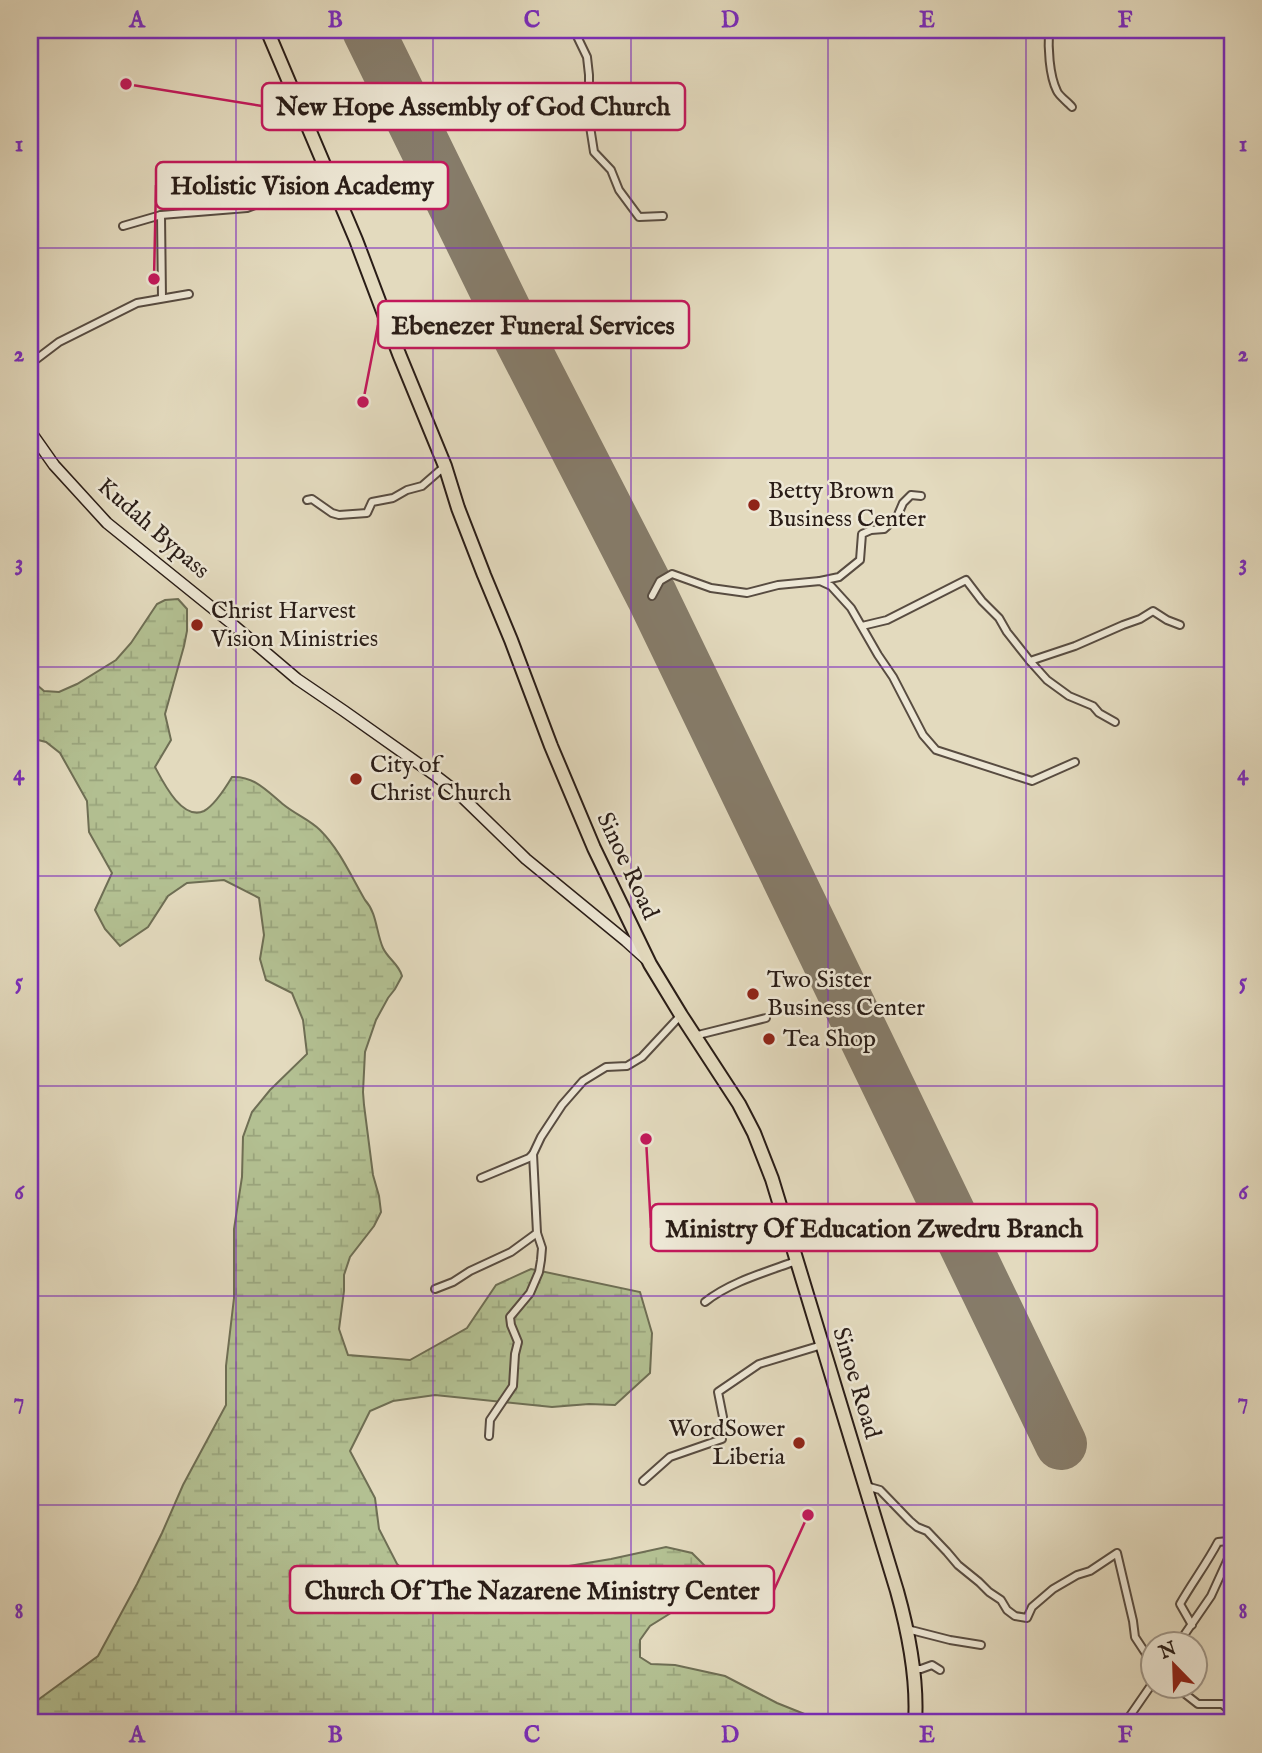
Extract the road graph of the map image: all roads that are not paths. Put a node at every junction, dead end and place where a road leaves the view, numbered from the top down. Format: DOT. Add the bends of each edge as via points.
graph roads {
  1 [pos="267,30"];
  2 [pos="574,30"];
  3 [pos="1049,30"];
  4 [pos="1072,107"];
  5 [pos="326,167"];
  6 [pos="161,215"];
  7 [pos="663,216"];
  8 [pos="123,226"];
  9 [pos="189,293"];
  10 [pos="162,298"];
  11 [pos="30,364"];
  12 [pos="30,431"];
  13 [pos="445,466"];
  14 [pos="921,496"];
  15 [pos="307,500"];
  16 [pos="820,581"];
  17 [pos="652,596"];
  18 [pos="1180,625"];
  19 [pos="862,626"];
  20 [pos="1030,661"];
  21 [pos="1115,722"];
  22 [pos="1075,762"];
  23 [pos="650,964"];
  24 [pos="681,1015"];
  25 [pos="766,1018"];
  26 [pos="694,1035"];
  27 [pos="533,1154"];
  28 [pos="481,1178"];
  29 [pos="537,1234"];
  30 [pos="796,1261"];
  31 [pos="435,1289"];
  32 [pos="705,1302"];
  33 [pos="824,1345"];
  34 [pos="489,1436"];
  35 [pos="643,1480"];
  36 [pos="865,1485"];
  37 [pos="1232,1538"];
  38 [pos="1232,1550"];
  39 [pos="1192,1625"];
  40 [pos="907,1629"];
  41 [pos="1188,1630"];
  42 [pos="981,1645"];
  43 [pos="1140,1645"];
  44 [pos="913,1670"];
  45 [pos="940,1670"];
  46 [pos="1140,1700"];
  47 [pos="1193,1700"];
  48 [pos="1232,1712"];
  49 [pos="915,1723"];
  50 [pos="1125,1723"];
  1 -- 5 [label="highway, Sinoe Road"];
  2 -- 7 [label="street" via="587,57 594,152 611,170 639,217"];
  3 -- 4 [label="street" via="1050,73 1057,92"];
  5 -- 6 [label="street" via="247,208"];
  5 -- 13 [label="highway, Sinoe Road"];
  6 -- 8 [label="street"];
  6 -- 10 [label="street"];
  9 -- 10 [label="street"];
  10 -- 11 [label="street" via="137,303 59,342"];
  12 -- 23 [label="street, Kudah Bypass" via="107,523 297,680 458,793 526,859"];
  13 -- 15 [label="street" via="422,486 372,502 368,513 339,515"];
  13 -- 23 [label="highway, Sinoe Road" via="551,746"];
  14 -- 16 [label="street" via="911,495 884,529 862,534 860,561 839,577"];
  16 -- 17 [label="street" via="747,593 711,588 672,574 660,580"];
  16 -- 19 [label="street" via="831,586"];
  18 -- 20 [label="street" via="1153,611"];
  19 -- 20 [label="street" via="887,620 966,580"];
  19 -- 22 [label="street" via="936,750 1032,781"];
  20 -- 21 [label="street" via="1069,696"];
  23 -- 24 [label="highway, Sinoe Road"];
  24 -- 26 [label="highway, Sinoe Road"];
  24 -- 27 [label="street" via="642,1057 627,1066 606,1067 583,1082 562,1105"];
  25 -- 26 [label="street"];
  26 -- 30 [label="highway, Sinoe Road" via="754,1133"];
  27 -- 28 [label="street"];
  27 -- 29 [label="street"];
  29 -- 31 [label="street" via="511,1252"];
  29 -- 34 [label="street" via="542,1248 539,1272 530,1293 510,1317 518,1342 515,1380 497,1407"];
  30 -- 32 [label="street" via="716,1293"];
  30 -- 33 [label="highway, Sinoe Road"];
  33 -- 35 [label="street" via="759,1364 718,1392 722,1440 670,1457"];
  33 -- 36 [label="highway, Sinoe Road"];
  36 -- 40 [label="highway, Sinoe Road"];
  36 -- 43 [label="street" via="880,1490 910,1521 927,1531 1015,1616 1027,1618 1032,1606 1054,1589 1117,1553"];
  37 -- 39 [label="street" via="1217,1542 1180,1604"];
  38 -- 39 [label="street"];
  39 -- 41 [label="street"];
  40 -- 42 [label="street"];
  40 -- 44 [label="highway, Sinoe Road"];
  44 -- 45 [label="street" via="932,1665"];
  44 -- 49 [label="highway, Sinoe Road"];
  46 -- 50 [label="street"];
  47 -- 48 [label="street" via="1222,1704"];
}
